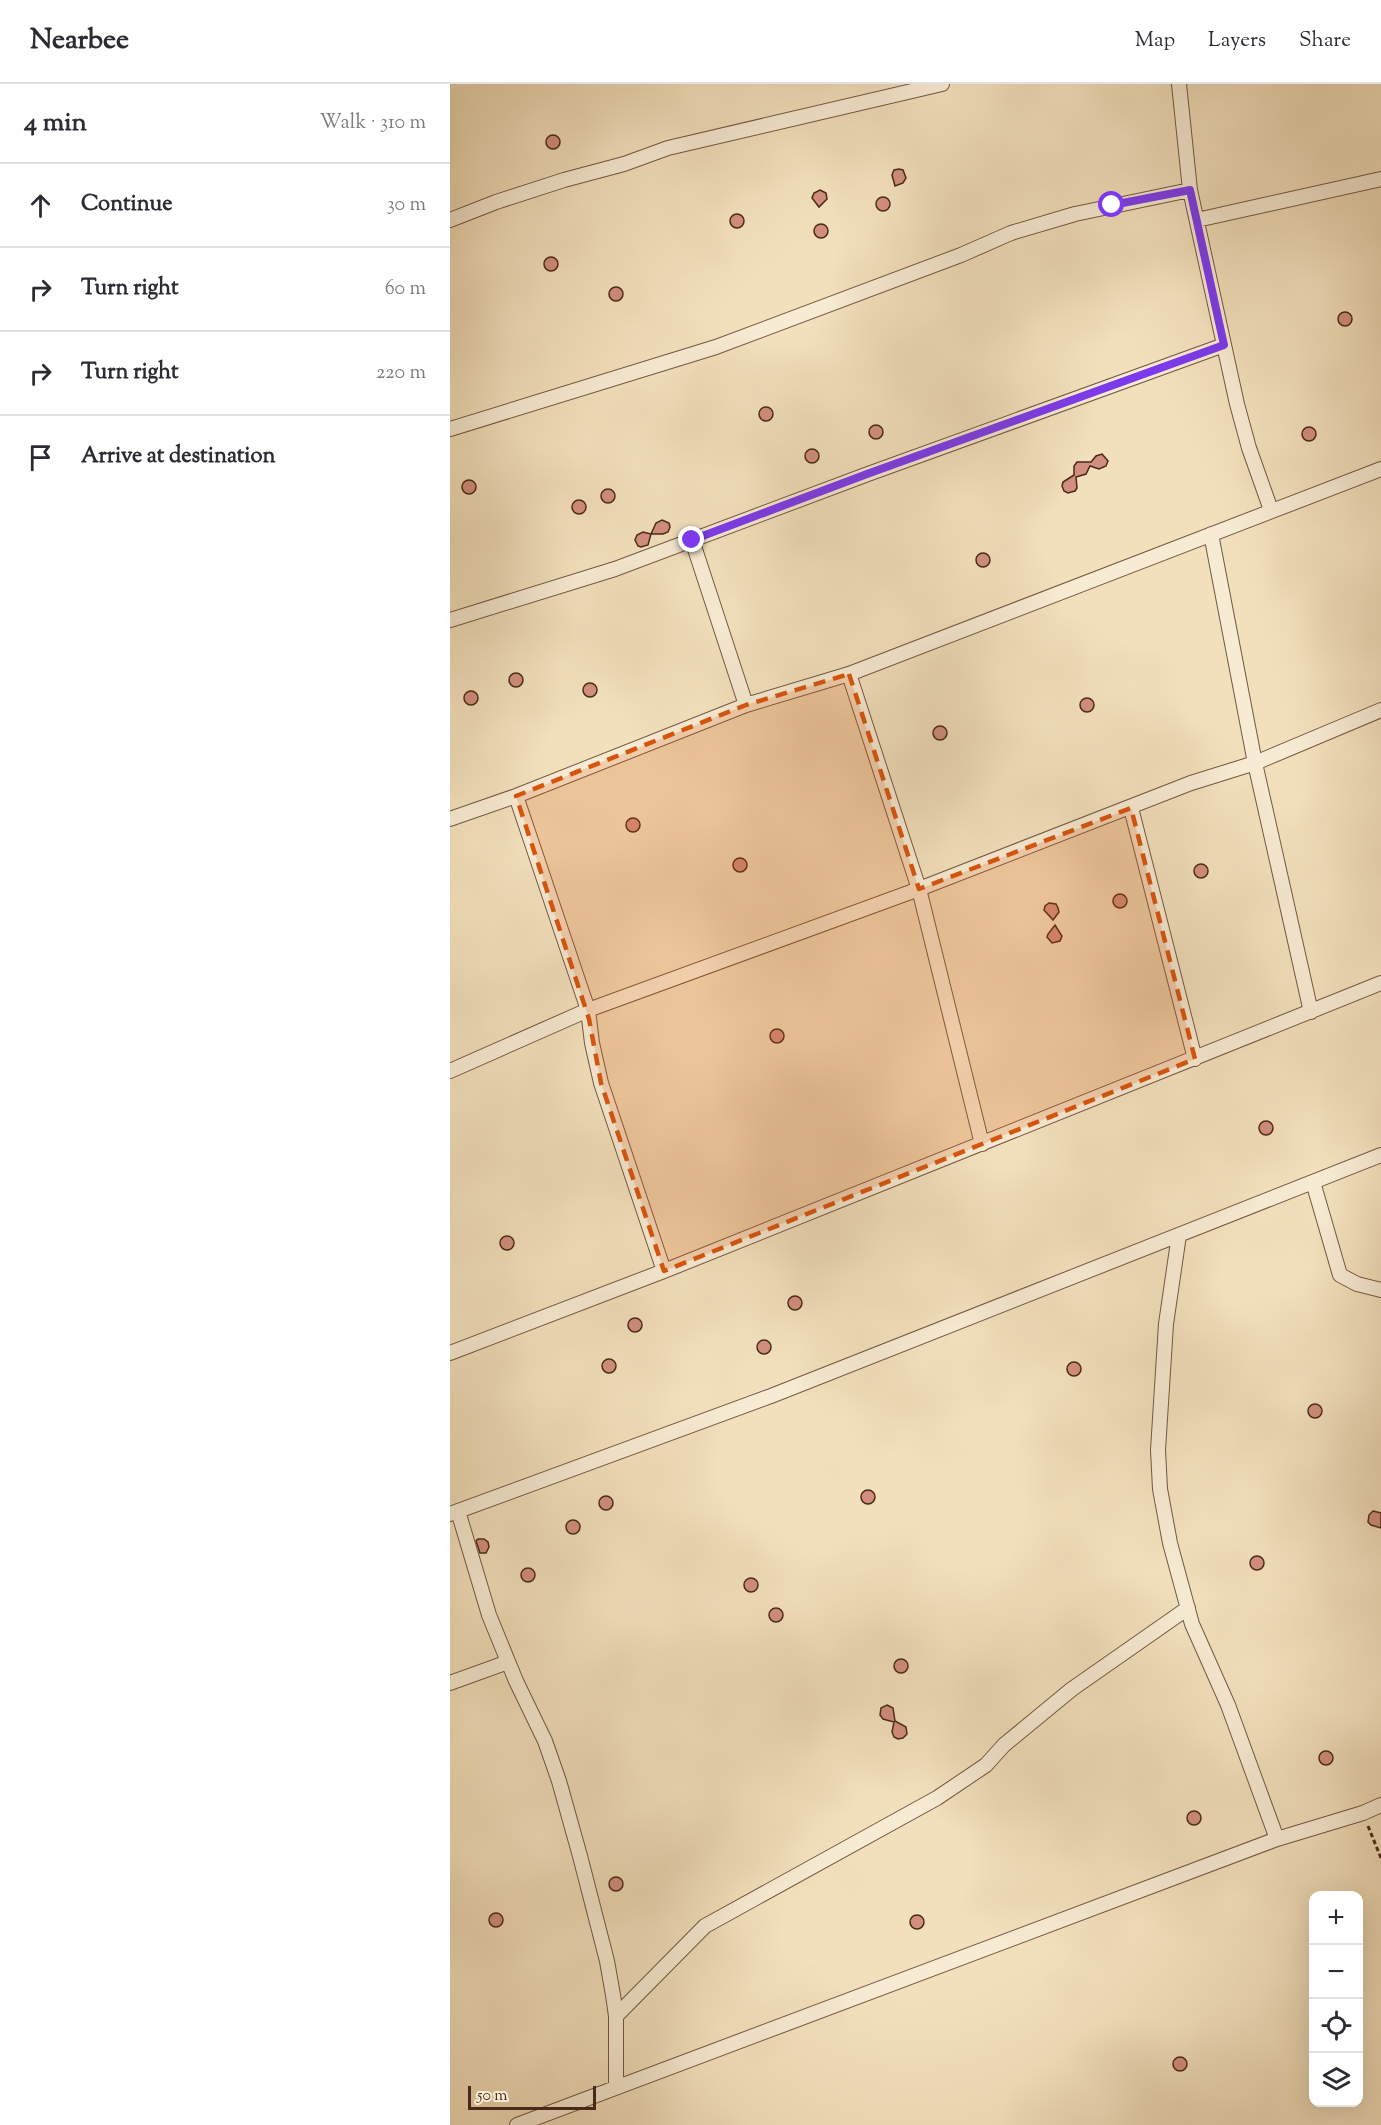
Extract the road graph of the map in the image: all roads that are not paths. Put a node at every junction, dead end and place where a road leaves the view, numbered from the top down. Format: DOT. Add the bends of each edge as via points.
graph roads {
  1 [pos="942,84"];
  2 [pos="1179,84"];
  3 [pos="1381,179"];
  4 [pos="1190,190"];
  5 [pos="450,220"];
  6 [pos="1197,220"];
  7 [pos="1224,345"];
  8 [pos="450,429"];
  9 [pos="1381,469"];
  10 [pos="1271,510"];
  11 [pos="1211,534"];
  12 [pos="692,540"];
  13 [pos="450,620"];
  14 [pos="849,674"];
  15 [pos="746,705"];
  16 [pos="1381,710"];
  17 [pos="1255,763"];
  18 [pos="516,796"];
  19 [pos="1131,808"];
  20 [pos="450,819"];
  21 [pos="918,889"];
  22 [pos="1381,983"];
  23 [pos="588,1010"];
  24 [pos="1311,1012"];
  25 [pos="1195,1059"];
  26 [pos="450,1071"];
  27 [pos="982,1144"];
  28 [pos="1381,1155"];
  29 [pos="1313,1182"];
  30 [pos="1179,1235"];
  31 [pos="664,1271"];
  32 [pos="1381,1290"];
  33 [pos="450,1353"];
  34 [pos="454,1513"];
  35 [pos="1188,1608"];
  36 [pos="508,1662"];
  37 [pos="450,1683"];
  38 [pos="1381,1805"];
  39 [pos="1277,1839"];
  40 [pos="616,2016"];
  41 [pos="616,2087"];
  42 [pos="517,2125"];
  1 -- 5 [label="street" via="668,148"];
  2 -- 4 [label="street"];
  3 -- 6 [label="street"];
  4 -- 6 [label="street"];
  4 -- 8 [label="street" via="1075,214 1011,233 716,347"];
  6 -- 7 [label="street"];
  7 -- 10 [label="street" via="1249,448"];
  7 -- 12 [label="street"];
  9 -- 10 [label="street"];
  10 -- 11 [label="street"];
  11 -- 14 [label="street"];
  11 -- 17 [label="street"];
  12 -- 13 [label="street" via="615,569"];
  12 -- 15 [label="street"];
  14 -- 15 [label="street"];
  14 -- 21 [label="street"];
  15 -- 18 [label="street"];
  16 -- 17 [label="street"];
  17 -- 19 [label="street" via="1191,783"];
  17 -- 24 [label="street"];
  18 -- 20 [label="street"];
  18 -- 23 [label="street"];
  19 -- 21 [label="street"];
  19 -- 25 [label="street"];
  21 -- 23 [label="street"];
  21 -- 27 [label="street"];
  22 -- 24 [label="street"];
  23 -- 26 [label="street"];
  23 -- 31 [label="street" via="601,1083"];
  24 -- 25 [label="street"];
  25 -- 27 [label="street"];
  27 -- 31 [label="street"];
  28 -- 29 [label="street"];
  29 -- 30 [label="street"];
  29 -- 32 [label="street" via="1340,1275"];
  30 -- 34 [label="street" via="782,1392"];
  30 -- 35 [label="street" via="1166,1324 1158,1450 1170,1544"];
  31 -- 33 [label="street"];
  34 -- 36 [label="street"];
  35 -- 39 [label="street"];
  35 -- 40 [label="street" via="1072,1689 986,1765 937,1798 705,1926"];
  36 -- 37 [label="street"];
  36 -- 40 [label="street" via="559,1781 607,1960"];
  38 -- 39 [label="street"];
  39 -- 41 [label="street"];
  40 -- 41 [label="street"];
  41 -- 42 [label="street"];
}
